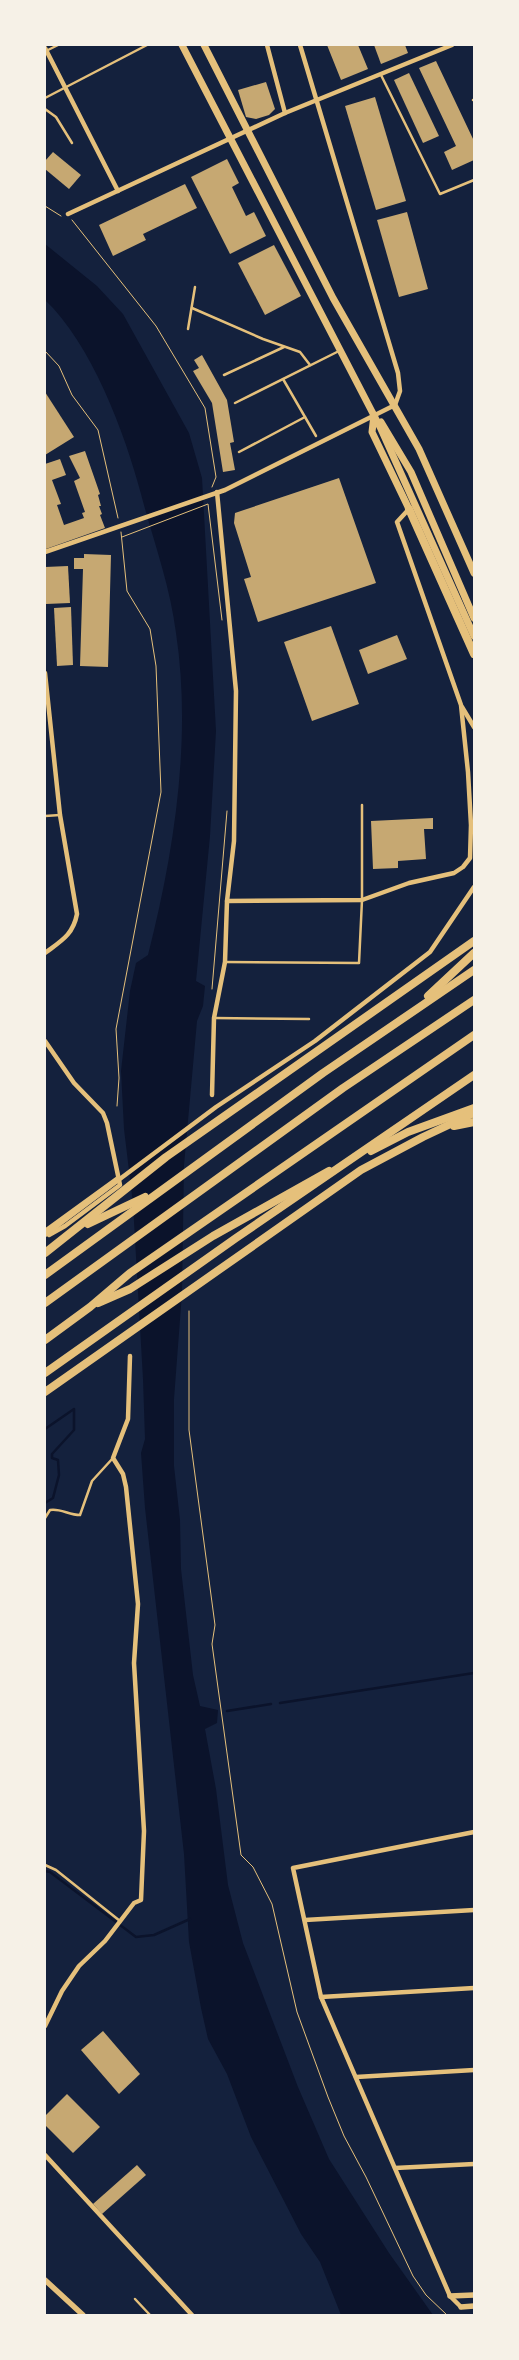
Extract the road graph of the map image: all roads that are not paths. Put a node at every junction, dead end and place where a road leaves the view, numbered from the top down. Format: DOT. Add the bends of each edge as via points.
graph roads {
  1 [pos="58,45"];
  2 [pos="146,45"];
  3 [pos="182,45"];
  4 [pos="204,45"];
  5 [pos="267,45"];
  6 [pos="300,45"];
  7 [pos="452,45"];
  8 [pos="46,50"];
  9 [pos="381,75"];
  10 [pos="65,87"];
  11 [pos="45,98"];
  12 [pos="316,100"];
  13 [pos="45,109"];
  14 [pos="285,113"];
  15 [pos="247,130"];
  16 [pos="230,138"];
  17 [pos="72,143"];
  18 [pos="474,180"];
  19 [pos="118,191"];
  20 [pos="68,214"];
  21 [pos="195,287"];
  22 [pos="192,308"];
  23 [pos="188,329"];
  24 [pos="285,347"];
  25 [pos="340,350"];
  26 [pos="310,365"];
  27 [pos="224,375"];
  28 [pos="283,379"];
  29 [pos="234,403"];
  30 [pos="395,405"];
  31 [pos="374,415"];
  32 [pos="305,417"];
  33 [pos="316,436"];
  34 [pos="239,452"];
  35 [pos="217,492"];
  36 [pos="409,510"];
  37 [pos="45,552"];
  38 [pos="474,573"];
  39 [pos="474,618"];
  40 [pos="460,624"];
  41 [pos="474,636"];
  42 [pos="474,645"];
  43 [pos="474,654"];
  44 [pos="45,673"];
  45 [pos="461,704"];
  46 [pos="474,727"];
  47 [pos="362,805"];
  48 [pos="60,815"];
  49 [pos="45,816"];
  50 [pos="474,887"];
  51 [pos="362,900"];
  52 [pos="227,901"];
  53 [pos="474,941"];
  54 [pos="45,953"];
  55 [pos="474,953"];
  56 [pos="225,962"];
  57 [pos="474,970"];
  58 [pos="474,1000"];
  59 [pos="404,1017"];
  60 [pos="214,1018"];
  61 [pos="309,1019"];
  62 [pos="474,1035"];
  63 [pos="45,1041"];
  64 [pos="474,1075"];
  65 [pos="212,1095"];
  66 [pos="474,1108"];
  67 [pos="474,1113"];
  68 [pos="474,1122"];
  69 [pos="380,1146"];
  70 [pos="118,1178"];
  71 [pos="157,1192"];
  72 [pos="45,1234"];
  73 [pos="45,1253"];
  74 [pos="45,1275"];
  75 [pos="45,1304"];
  76 [pos="90,1307"];
  77 [pos="45,1340"];
  78 [pos="130,1356"];
  79 [pos="45,1373"];
  80 [pos="45,1392"];
  81 [pos="113,1458"];
  82 [pos="45,1518"];
  83 [pos="474,1832"];
  84 [pos="45,1865"];
  85 [pos="474,1910"];
  86 [pos="305,1920"];
  87 [pos="120,1921"];
  88 [pos="474,1988"];
  89 [pos="321,1997"];
  90 [pos="45,2026"];
  91 [pos="474,2070"];
  92 [pos="356,2077"];
  93 [pos="45,2155"];
  94 [pos="474,2164"];
  95 [pos="395,2168"];
  96 [pos="45,2280"];
  97 [pos="474,2295"];
  98 [pos="450,2296"];
  99 [pos="135,2299"];
  100 [pos="474,2306"];
  101 [pos="461,2307"];
  102 [pos="83,2315"];
  103 [pos="150,2315"];
  104 [pos="192,2315"];
  1 -- 8 [label="lane"];
  2 -- 10 [label="lane"];
  3 -- 16 [label="main road"];
  4 -- 15 [label="main road"];
  5 -- 14 [label="street"];
  6 -- 12 [label="street"];
  7 -- 9 [label="street"];
  8 -- 10 [label="street"];
  9 -- 12 [label="street"];
  9 -- 18 [label="lane" via="440,194"];
  10 -- 11 [label="lane"];
  10 -- 19 [label="street"];
  12 -- 14 [label="street"];
  12 -- 30 [label="street" via="398,373 400,392"];
  13 -- 17 [label="lane" via="56,117"];
  14 -- 15 [label="street"];
  15 -- 16 [label="street"];
  15 -- 30 [label="main road" via="333,298"];
  16 -- 19 [label="street"];
  16 -- 25 [label="main road"];
  19 -- 20 [label="street"];
  21 -- 22 [label="lane"];
  22 -- 23 [label="lane"];
  22 -- 24 [label="lane"];
  24 -- 26 [label="lane" via="300,352"];
  24 -- 27 [label="lane"];
  25 -- 26 [label="lane"];
  25 -- 31 [label="main road"];
  26 -- 28 [label="lane"];
  28 -- 29 [label="lane"];
  28 -- 32 [label="lane"];
  30 -- 31 [label="street"];
  30 -- 38 [label="main road" via="419,449"];
  31 -- 35 [label="street"];
  31 -- 36 [label="main road" via="372,432"];
  31 -- 39 [label="main road" via="411,472"];
  31 -- 41 [label="main road"];
  32 -- 33 [label="lane"];
  32 -- 34 [label="lane"];
  35 -- 37 [label="street"];
  35 -- 52 [label="street" via="236,691 234,840"];
  36 -- 40 [label="highway"];
  36 -- 45 [label="street" via="397,522"];
  40 -- 42 [label="highway"];
  40 -- 43 [label="highway"];
  44 -- 48 [label="street"];
  45 -- 46 [label="street"];
  45 -- 51 [label="street" via="468,772 470,858 454,873 409,883"];
  47 -- 51 [label="lane"];
  48 -- 49 [label="lane"];
  48 -- 54 [label="street" via="76,914 75,927"];
  50 -- 72 [label="street" via="430,952 315,1041 216,1107"];
  51 -- 52 [label="street"];
  51 -- 56 [label="lane" via="359,964"];
  52 -- 56 [label="street"];
  53 -- 73 [label="highway" via="166,1157"];
  55 -- 59 [label="highway"];
  56 -- 60 [label="street"];
  57 -- 59 [label="highway"];
  58 -- 75 [label="highway" via="335,1094"];
  59 -- 71 [label="highway"];
  60 -- 61 [label="lane"];
  60 -- 65 [label="street"];
  62 -- 76 [label="highway" via="130,1273"];
  63 -- 70 [label="street" via="74,1083 103,1113"];
  64 -- 79 [label="highway"];
  66 -- 69 [label="highway" via="430,1123"];
  67 -- 80 [label="highway" via="362,1170"];
  68 -- 69 [label="highway"];
  69 -- 76 [label="highway" via="317,1175 130,1289"];
  70 -- 72 [label="street"];
  70 -- 72 [label="street" via="120,1185 65,1226"];
  71 -- 73 [label="highway" via="90,1222"];
  71 -- 74 [label="highway"];
  76 -- 77 [label="highway"];
  78 -- 81 [label="street" via="128,1419"];
  81 -- 82 [label="lane" via="92,1481 80,1515 56,1509 50,1510"];
  81 -- 87 [label="street" via="123,1474 126,1487 138,1604 134,1662 144,1831 141,1900 134,1903"];
  83 -- 86 [label="street" via="294,1868"];
  84 -- 87 [label="lane" via="56,1870"];
  85 -- 86 [label="street"];
  86 -- 89 [label="street"];
  87 -- 90 [label="street" via="79,1966"];
  88 -- 89 [label="street"];
  89 -- 92 [label="street"];
  91 -- 92 [label="street"];
  92 -- 95 [label="street"];
  93 -- 104 [label="street"];
  94 -- 95 [label="street"];
  95 -- 98 [label="street"];
  96 -- 102 [label="street"];
  97 -- 98 [label="street"];
  98 -- 101 [label="street"];
  99 -- 103 [label="lane"];
  100 -- 101 [label="street"];
}
